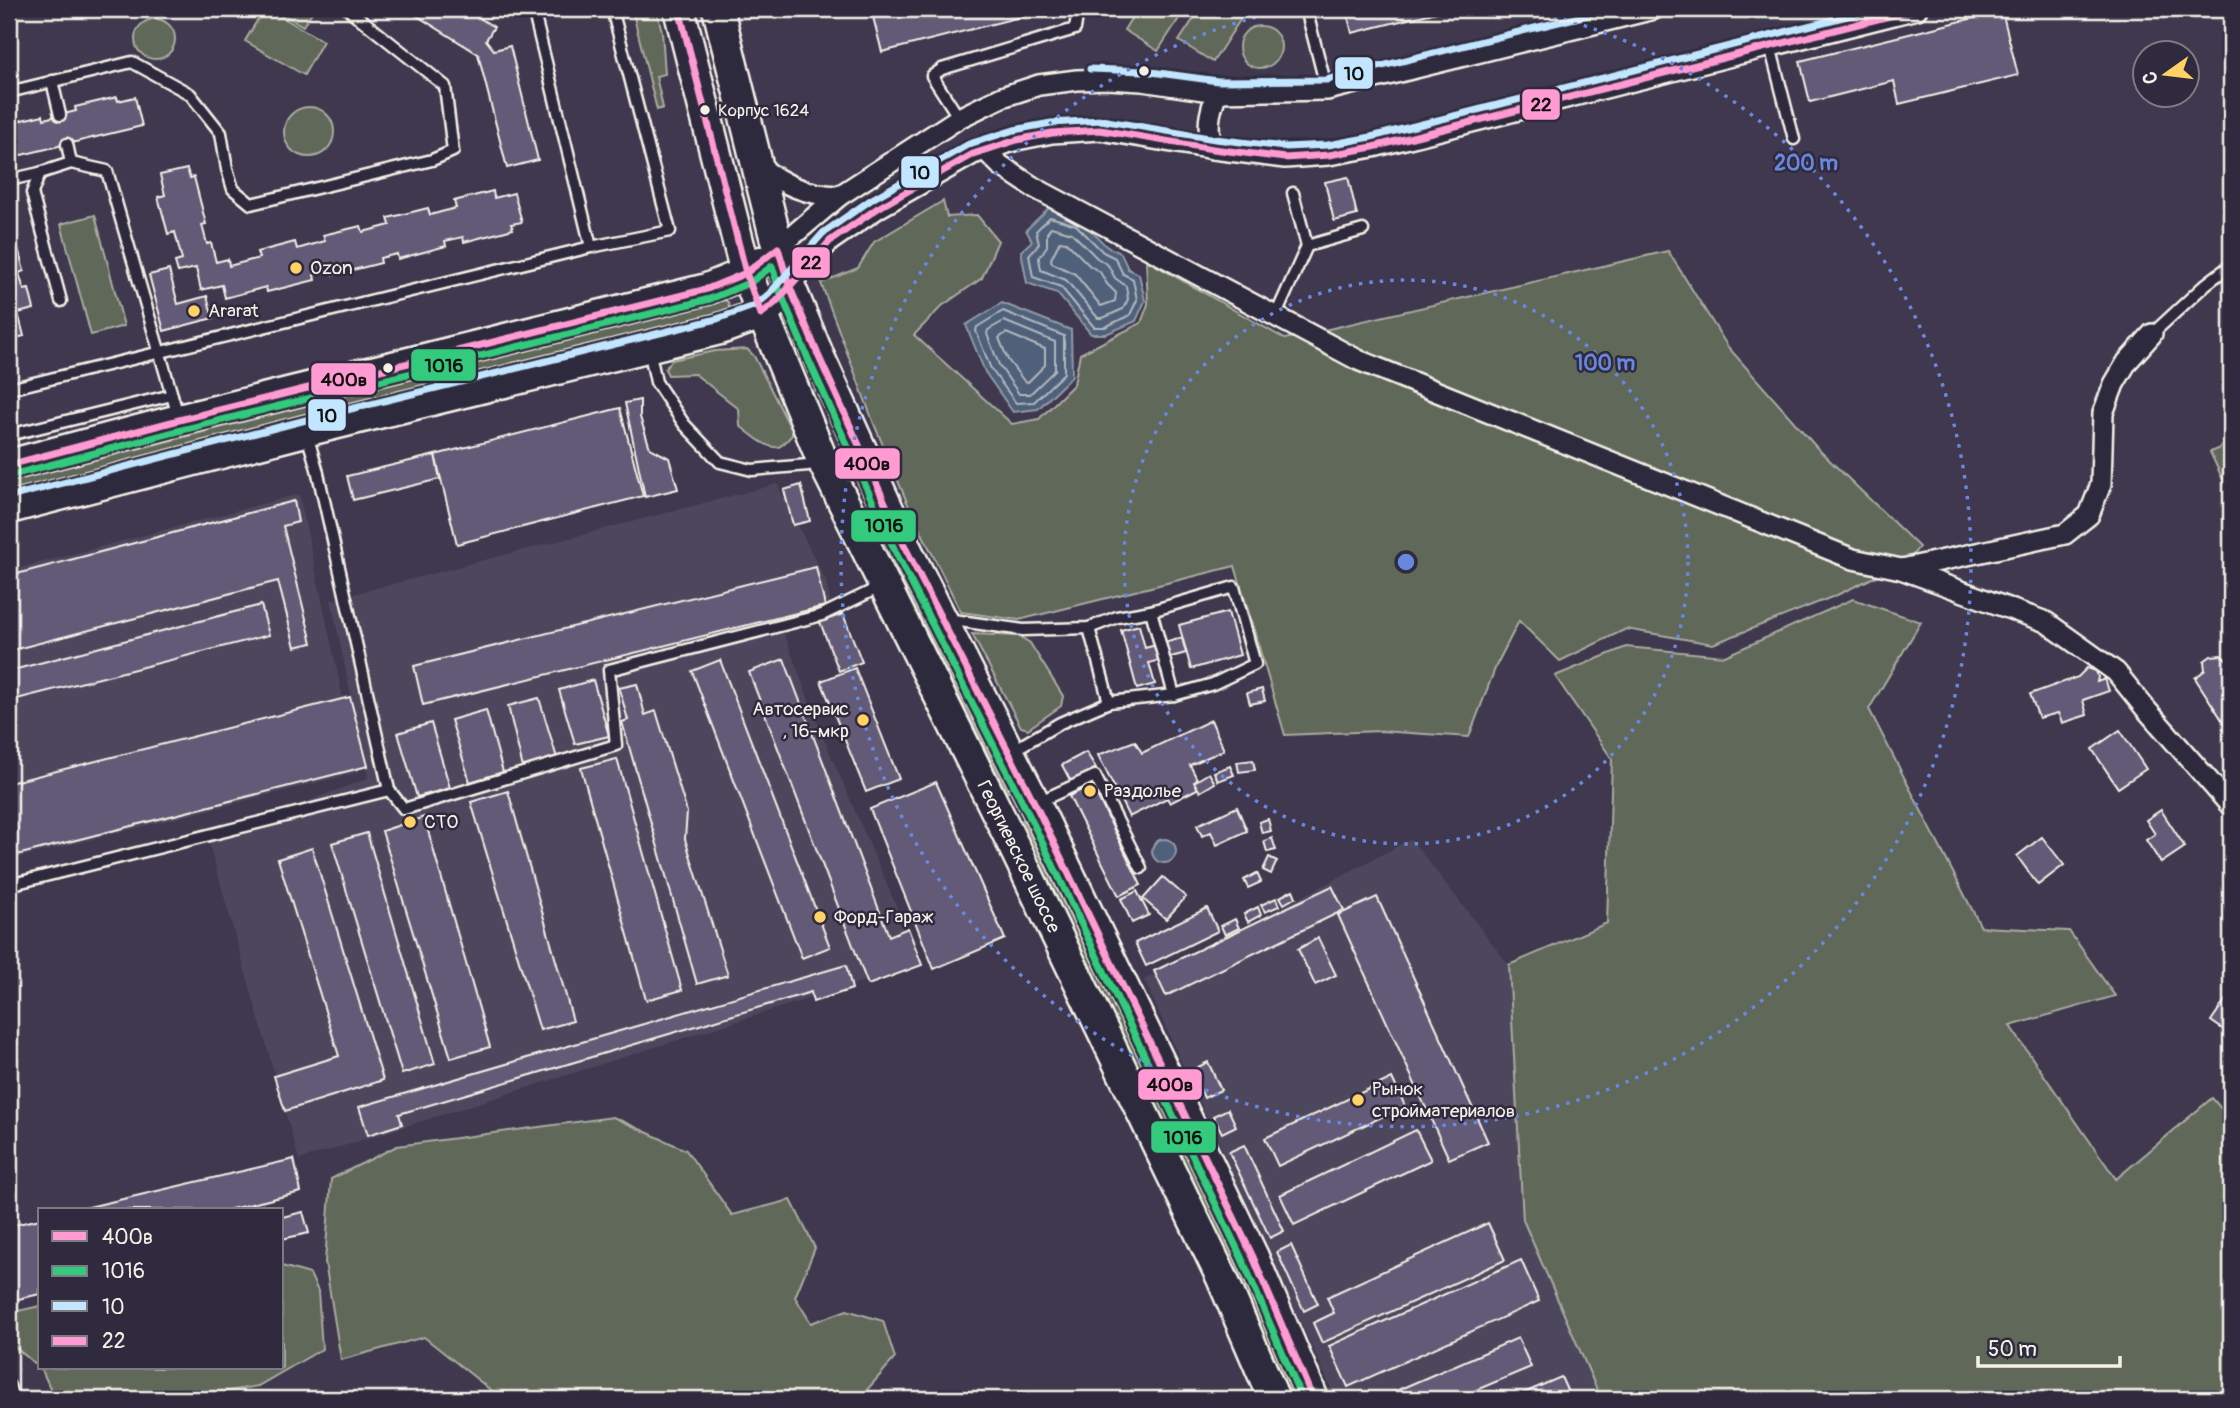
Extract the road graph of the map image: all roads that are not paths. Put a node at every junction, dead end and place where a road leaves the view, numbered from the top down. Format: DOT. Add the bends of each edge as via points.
graph roads {
  1 [pos="348,9"];
  2 [pos="533,9"];
  3 [pos="612,9"];
  4 [pos="679,9"];
  5 [pos="718,9"];
  6 [pos="1078,9"];
  7 [pos="1306,9"];
  8 [pos="1653,9"];
  9 [pos="1917,9"];
  10 [pos="1770,46"];
  11 [pos="52,81"];
  12 [pos="1327,90"];
  13 [pos="9,92"];
  14 [pos="1217,92"];
  15 [pos="60,115"];
  16 [pos="959,118"];
  17 [pos="1794,139"];
  18 [pos="67,144"];
  19 [pos="1213,149"];
  20 [pos="985,150"];
  21 [pos="71,163"];
  22 [pos="757,164"];
  23 [pos="40,173"];
  24 [pos="9,180"];
  25 [pos="1293,192"];
  26 [pos="839,196"];
  27 [pos="1363,230"];
  28 [pos="1307,246"];
  29 [pos="591,247"];
  30 [pos="778,248"];
  31 [pos="2231,265"];
  32 [pos="746,273"];
  33 [pos="789,285"];
  34 [pos="61,301"];
  35 [pos="761,314"];
  36 [pos="1276,315"];
  37 [pos="2152,334"];
  38 [pos="648,346"];
  39 [pos="160,351"];
  40 [pos="9,389"];
  41 [pos="175,407"];
  42 [pos="305,431"];
  43 [pos="9,435"];
  44 [pos="821,457"];
  45 [pos="9,465"];
  46 [pos="9,508"];
  47 [pos="1900,569"];
  48 [pos="884,586"];
  49 [pos="1151,611"];
  50 [pos="940,618"];
  51 [pos="1089,628"];
  52 [pos="1174,695"];
  53 [pos="1109,702"];
  54 [pos="1009,754"];
  55 [pos="388,790"];
  56 [pos="2231,806"];
  57 [pos="1037,808"];
  58 [pos="1006,830"];
  59 [pos="1141,869"];
  60 [pos="9,885"];
  61 [pos="9,1386"];
  62 [pos="13,1399"];
  63 [pos="1274,1399"];
  64 [pos="1312,1399"];
  1 -- 11 [label="lane" via="446,86 453,151 251,204 233,189 221,133 190,94 132,62"];
  2 -- 29 [label="lane"];
  3 -- 29 [label="lane" via="670,231"];
  4 -- 32 [label="main road, Георгиевское шоссе"];
  5 -- 22 [label="main road, Георгиевское шоссе"];
  6 -- 16 [label="lane" via="1075,29 942,69 932,76"];
  7 -- 12 [label="lane"];
  8 -- 12 [label="street"];
  9 -- 10 [label="street"];
  10 -- 17 [label="lane"];
  10 -- 19 [label="street" via="1373,147 1285,158"];
  11 -- 13 [label="lane"];
  11 -- 15 [label="lane"];
  12 -- 14 [label="street"];
  14 -- 16 [label="street" via="1142,80 1077,80 1039,85"];
  14 -- 19 [label="street" via="1207,121"];
  16 -- 26 [label="street"];
  18 -- 21 [label="lane"];
  19 -- 20 [label="street" via="1100,130 1052,133"];
  20 -- 33 [label="street" via="869,214 830,241"];
  20 -- 36 [label="street" via="1033,187"];
  21 -- 23 [label="lane"];
  21 -- 39 [label="lane" via="107,171"];
  22 -- 26 [label="street" via="792,187"];
  22 -- 30 [label="main road, Георгиевское шоссе"];
  23 -- 24 [label="lane"];
  23 -- 34 [label="lane" via="32,193"];
  25 -- 28 [label="lane"];
  26 -- 30 [label="street"];
  27 -- 28 [label="lane"];
  28 -- 36 [label="lane"];
  29 -- 39 [label="lane"];
  30 -- 32 [label="main road"];
  30 -- 33 [label="main road, Георгиевское шоссе"];
  31 -- 37 [label="lane"];
  32 -- 35 [label="main road, Георгиевское шоссе"];
  32 -- 41 [label="main road" via="707,289"];
  33 -- 35 [label="main road"];
  33 -- 50 [label="main road, Георгиевское шоссе"];
  35 -- 38 [label="main road"];
  35 -- 44 [label="main road, Георгиевское шоссе"];
  36 -- 47 [label="street" via="1358,360 1853,559"];
  37 -- 47 [label="street" via="2114,384 2104,413 2101,484 2089,515 2065,534"];
  38 -- 42 [label="main road"];
  38 -- 44 [label="lane" via="656,382 684,424 720,462 752,470 808,465"];
  39 -- 40 [label="lane"];
  39 -- 41 [label="lane"];
  41 -- 43 [label="lane"];
  41 -- 45 [label="main road"];
  42 -- 46 [label="main road"];
  42 -- 55 [label="lane"];
  44 -- 48 [label="main road, Георгиевское шоссе"];
  47 -- 56 [label="street" via="2046,622 2116,672"];
  48 -- 55 [label="lane" via="822,615 609,670 615,745 404,809"];
  48 -- 58 [label="main road, Георгиевское шоссе"];
  49 -- 51 [label="lane"];
  49 -- 52 [label="lane"];
  49 -- 52 [label="lane" via="1234,587 1255,664 1213,684"];
  50 -- 51 [label="lane" via="1023,629"];
  50 -- 54 [label="main road, Георгиевское шоссе"];
  51 -- 53 [label="lane"];
  52 -- 53 [label="lane"];
  53 -- 54 [label="lane" via="1060,723"];
  54 -- 57 [label="main road, Георгиевское шоссе"];
  55 -- 60 [label="lane"];
  57 -- 58 [label="street" via="1025,804 1011,808"];
  57 -- 59 [label="lane" via="1095,776"];
  57 -- 64 [label="main road, Георгиевское шоссе" via="1253,1257"];
  58 -- 63 [label="main road, Георгиевское шоссе" via="1222,1278"];
  61 -- 62 [label="lane"];
}
